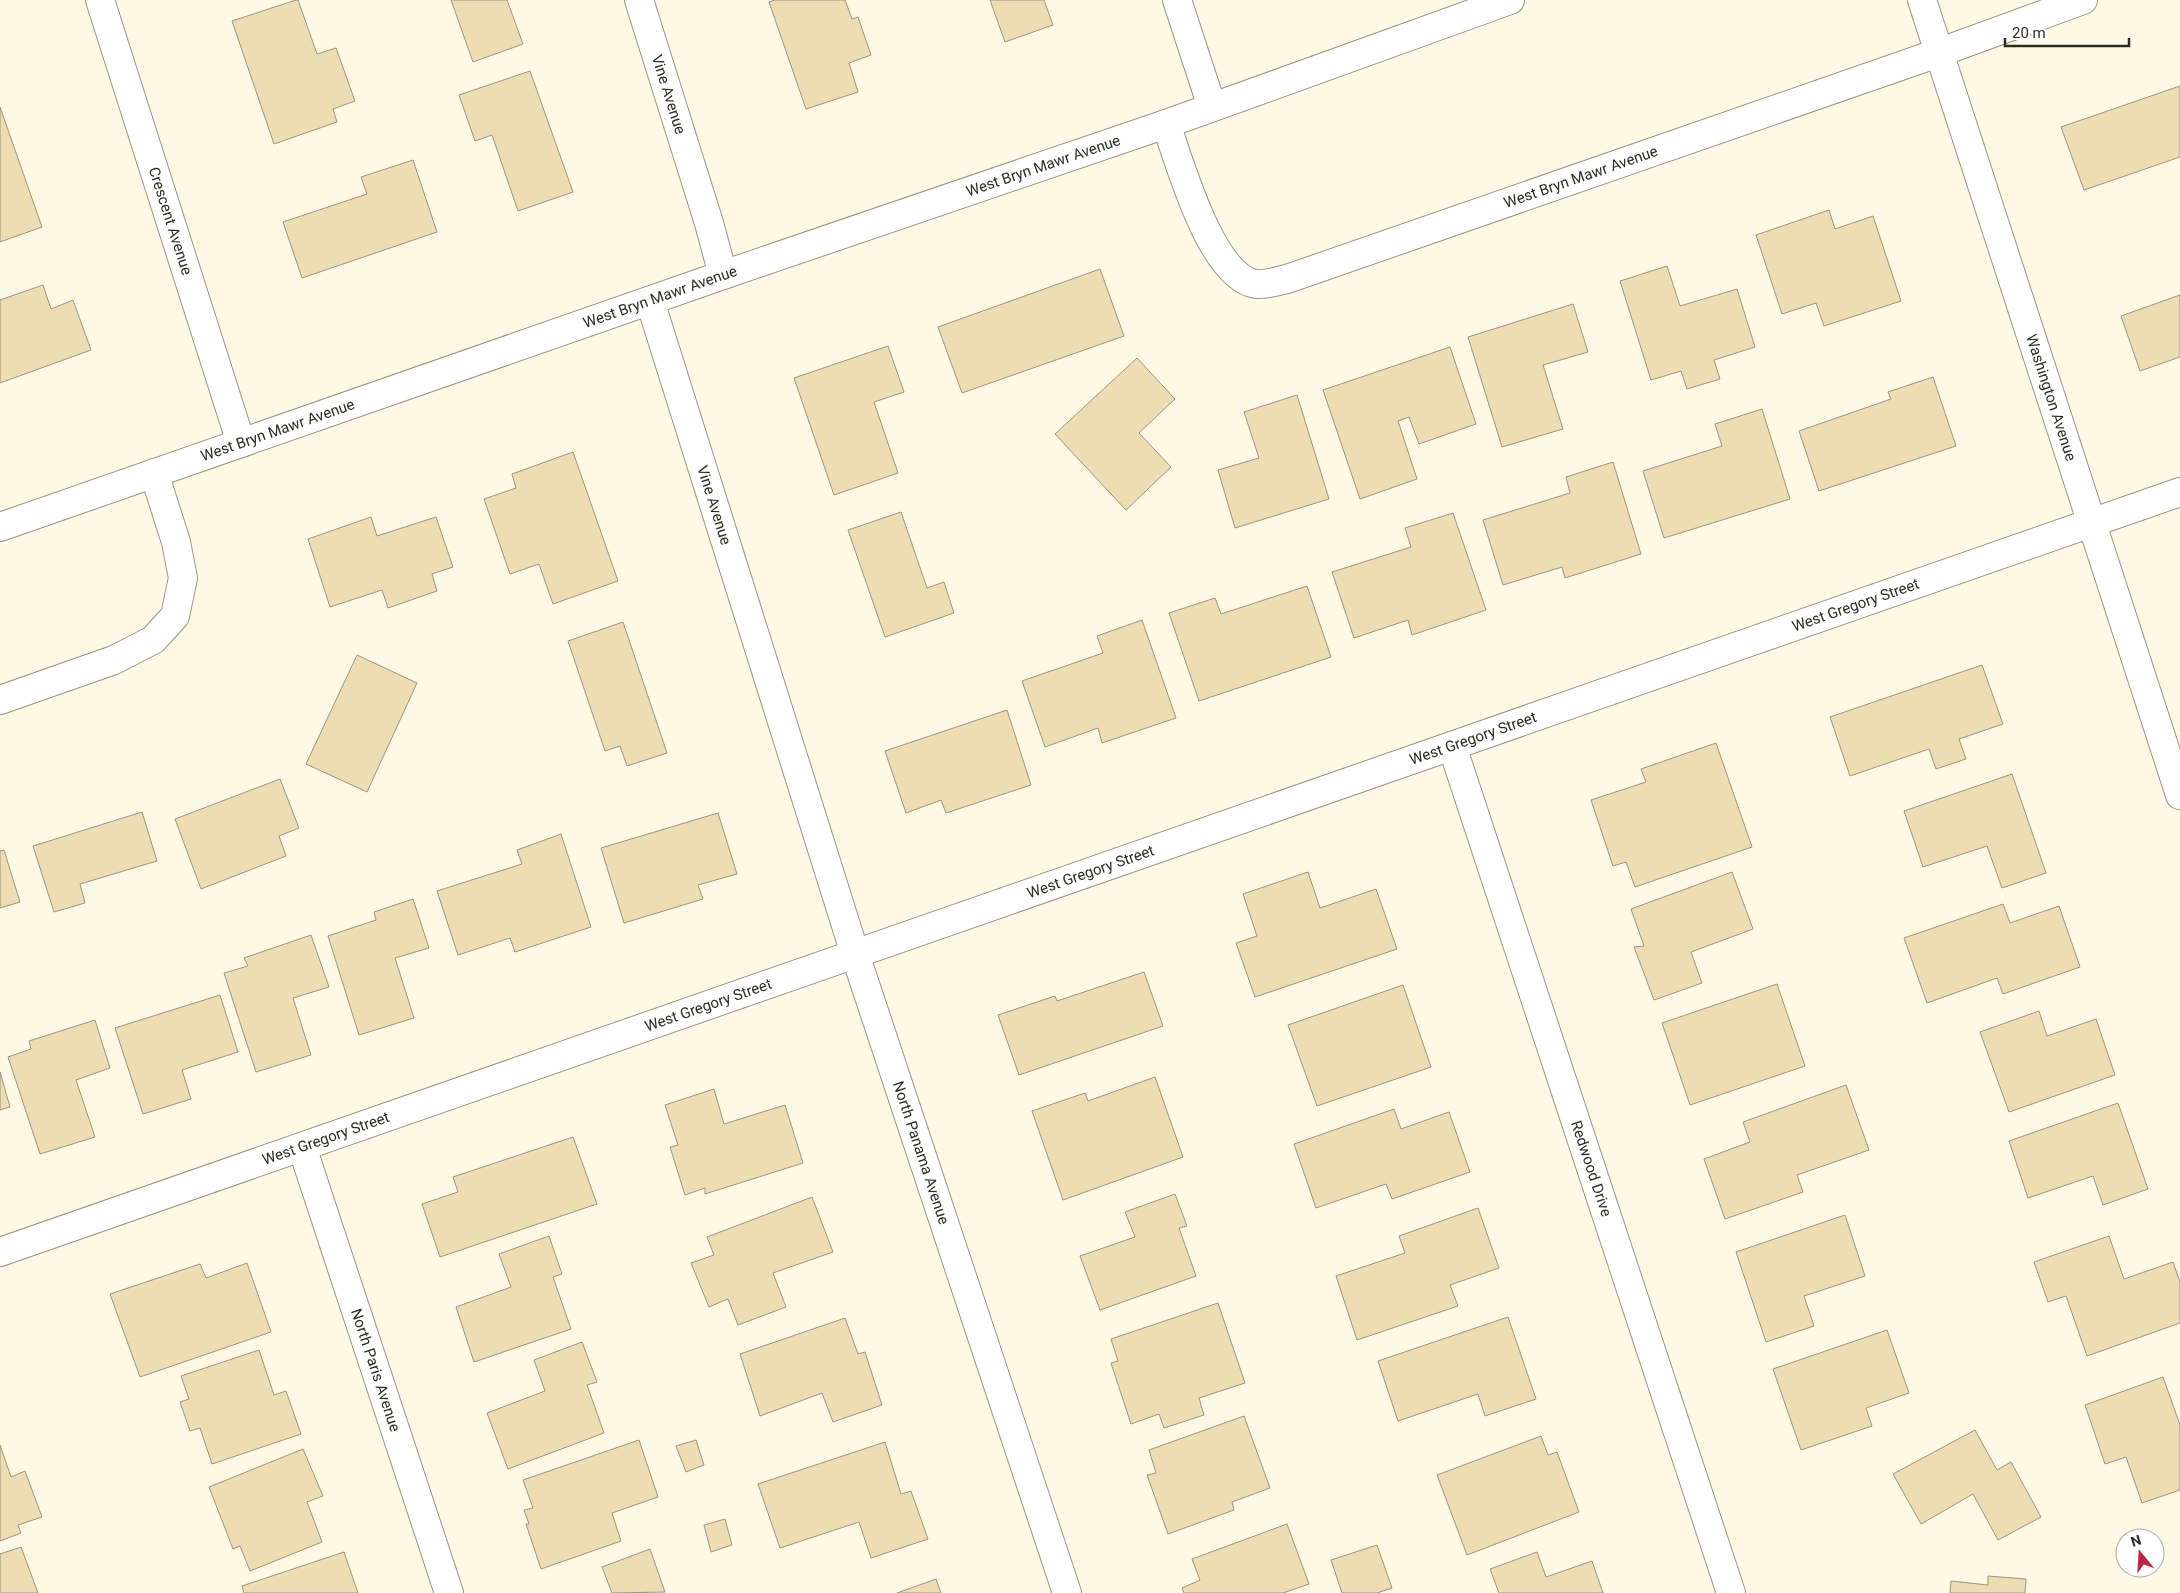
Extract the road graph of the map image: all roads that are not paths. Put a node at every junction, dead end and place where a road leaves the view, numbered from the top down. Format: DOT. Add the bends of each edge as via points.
graph roads {
  1 [pos="100,0"];
  2 [pos="639,0"];
  3 [pos="1177,0"];
  4 [pos="1510,0"];
  5 [pos="1922,0"];
  6 [pos="2083,0"];
  7 [pos="1938,53"];
  8 [pos="1212,107"];
  9 [pos="1166,124"];
  10 [pos="723,275"];
  11 [pos="650,301"];
  12 [pos="241,443"];
  13 [pos="154,473"];
  14 [pos="2180,492"];
  15 [pos="2092,522"];
  16 [pos="0,526"];
  17 [pos="0,700"];
  18 [pos="778,710"];
  19 [pos="1452,746"];
  20 [pos="2180,794"];
  21 [pos="855,954"];
  22 [pos="302,1147"];
  23 [pos="0,1252"];
  24 [pos="449,1593"];
  25 [pos="1066,1593"];
  26 [pos="1731,1593"];
  1 -- 12 [label="street, Crescent Avenue"];
  2 -- 10 [label="street, Vine Avenue"];
  3 -- 8 [label="street"];
  4 -- 8 [label="street, West Bryn Mawr Avenue"];
  5 -- 7 [label="street, Washington Avenue"];
  6 -- 7 [label="street, West Bryn Mawr Avenue"];
  7 -- 9 [label="street, West Bryn Mawr Avenue" via="1287,279 1256,284 1237,275 1219,256 1205,228"];
  7 -- 15 [label="street, Washington Avenue"];
  8 -- 9 [label="street, West Bryn Mawr Avenue"];
  9 -- 10 [label="street, West Bryn Mawr Avenue"];
  10 -- 11 [label="street, West Bryn Mawr Avenue"];
  11 -- 12 [label="street, West Bryn Mawr Avenue"];
  11 -- 18 [label="street, Vine Avenue"];
  12 -- 13 [label="street, West Bryn Mawr Avenue"];
  13 -- 16 [label="street, West Bryn Mawr Avenue"];
  13 -- 17 [label="street" via="176,542 183,578 175,616 153,640 114,660"];
  14 -- 15 [label="street, West Gregory Street"];
  15 -- 19 [label="street, West Gregory Street"];
  15 -- 20 [label="street, Washington Avenue"];
  18 -- 21 [label="street, North Panama Avenue"];
  19 -- 21 [label="street, West Gregory Street"];
  19 -- 26 [label="street, Redwood Drive"];
  21 -- 22 [label="street, West Gregory Street"];
  21 -- 25 [label="street, North Panama Avenue"];
  22 -- 23 [label="street, West Gregory Street"];
  22 -- 24 [label="street, North Paris Avenue"];
}
